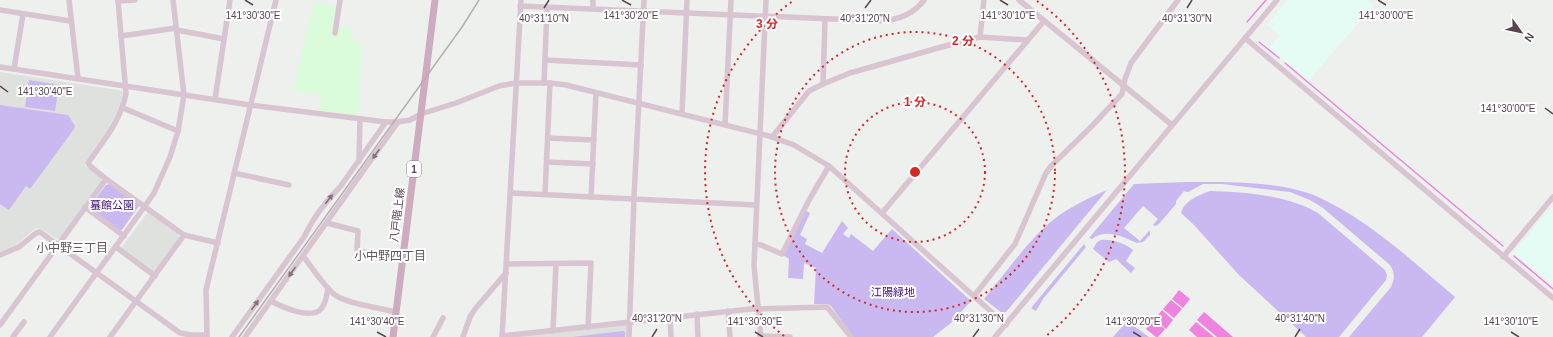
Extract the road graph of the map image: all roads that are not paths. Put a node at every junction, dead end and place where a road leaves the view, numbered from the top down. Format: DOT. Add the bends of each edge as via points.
graph roads {
  1 [pos="69,0"];
  2 [pos="135,0"];
  3 [pos="173,0"];
  4 [pos="230,0"];
  5 [pos="276,0"];
  6 [pos="340,0"];
  7 [pos="435,0"];
  8 [pos="593,0"];
  9 [pos="644,0"];
  10 [pos="687,0"];
  11 [pos="731,0"];
  12 [pos="766,0"];
  13 [pos="924,0"];
  14 [pos="984,0"];
  15 [pos="1019,0"];
  16 [pos="1178,0"];
  17 [pos="1277,0"];
  18 [pos="118,1"];
  19 [pos="520,3"];
  20 [pos="547,8"];
  21 [pos="593,9"];
  22 [pos="0,10"];
  23 [pos="643,12"];
  24 [pos="686,13"];
  25 [pos="23,14"];
  26 [pos="731,15"];
  27 [pos="765,17"];
  28 [pos="825,19"];
  29 [pos="70,21"];
  30 [pos="1044,21"];
  31 [pos="177,29"];
  32 [pos="335,33"];
  33 [pos="121,36"];
  34 [pos="980,37"];
  35 [pos="1244,38"];
  36 [pos="224,39"];
  37 [pos="1027,40"];
  38 [pos="545,60"];
  39 [pos="641,65"];
  40 [pos="0,67"];
  41 [pos="14,69"];
  42 [pos="78,78"];
  43 [pos="516,83"];
  44 [pos="547,83"];
  45 [pos="823,84"];
  46 [pos="126,86"];
  47 [pos="1123,86"];
  48 [pos="596,93"];
  49 [pos="184,95"];
  50 [pos="215,99"];
  51 [pos="639,103"];
  52 [pos="250,105"];
  53 [pos="123,108"];
  54 [pos="421,114"];
  55 [pos="682,114"];
  56 [pos="360,119"];
  57 [pos="386,122"];
  58 [pos="398,122"];
  59 [pos="725,125"];
  60 [pos="1172,125"];
  61 [pos="178,131"];
  62 [pos="760,134"];
  63 [pos="772,137"];
  64 [pos="548,138"];
  65 [pos="594,140"];
  66 [pos="358,161"];
  67 [pos="546,162"];
  68 [pos="593,164"];
  69 [pos="829,166"];
  70 [pos="234,172"];
  71 [pos="106,179"];
  72 [pos="289,185"];
  73 [pos="511,192"];
  74 [pos="545,194"];
  75 [pos="591,197"];
  76 [pos="1553,197"];
  77 [pos="634,198"];
  78 [pos="756,204"];
  79 [pos="145,206"];
  80 [pos="85,207"];
  81 [pos="882,213"];
  82 [pos="326,223"];
  83 [pos="184,235"];
  84 [pos="124,236"];
  85 [pos="218,243"];
  86 [pos="754,244"];
  87 [pos="58,245"];
  88 [pos="116,247"];
  89 [pos="0,255"];
  90 [pos="303,256"];
  91 [pos="1503,257"];
  92 [pos="403,258"];
  93 [pos="507,264"];
  94 [pos="556,264"];
  95 [pos="96,273"];
  96 [pos="506,273"];
  97 [pos="155,276"];
  98 [pos="328,288"];
  99 [pos="974,296"];
  100 [pos="1553,298"];
  101 [pos="271,301"];
  102 [pos="136,302"];
  103 [pos="757,308"];
  104 [pos="728,311"];
  105 [pos="396,312"];
  106 [pos="696,314"];
  107 [pos="443,318"];
  108 [pos="670,318"];
  109 [pos="24,322"];
  110 [pos="630,323"];
  111 [pos="1006,324"];
  112 [pos="0,325"];
  113 [pos="588,327"];
  114 [pos="553,331"];
  115 [pos="51,335"];
  116 [pos="178,335"];
  117 [pos="207,336"];
  118 [pos="761,336"];
  119 [pos="13,337"];
  120 [pos="59,337"];
  121 [pos="110,337"];
  122 [pos="232,337"];
  123 [pos="245,337"];
  124 [pos="392,337"];
  125 [pos="433,337"];
  126 [pos="463,337"];
  127 [pos="502,337"];
  128 [pos="630,337"];
  129 [pos="671,337"];
  130 [pos="698,337"];
  131 [pos="730,337"];
  132 [pos="790,337"];
  133 [pos="851,337"];
  134 [pos="995,337"];
  1 -- 29 [label="street"];
  2 -- 18 [label="street"];
  3 -- 31 [label="street"];
  4 -- 36 [label="street"];
  5 -- 52 [label="street"];
  6 -- 32 [label="street"];
  7 -- 54 [label="main road, 八戸階上線 / 1"];
  8 -- 21 [label="street"];
  9 -- 23 [label="street"];
  10 -- 24 [label="street"];
  11 -- 26 [label="street"];
  12 -- 27 [label="street"];
  13 -- 28 [label="street" via="912,13 890,20"];
  14 -- 34 [label="street"];
  15 -- 30 [label="street"];
  16 -- 47 [label="street" via="1131,63"];
  17 -- 35 [label="street"];
  18 -- 33 [label="street"];
  19 -- 20 [label="street"];
  19 -- 43 [label="street"];
  20 -- 21 [label="street"];
  20 -- 38 [label="street"];
  21 -- 23 [label="street"];
  22 -- 25 [label="street"];
  23 -- 24 [label="street"];
  23 -- 39 [label="street"];
  24 -- 26 [label="street"];
  24 -- 55 [label="street"];
  25 -- 29 [label="street"];
  25 -- 41 [label="street"];
  26 -- 27 [label="street"];
  26 -- 59 [label="street"];
  27 -- 28 [label="street"];
  27 -- 62 [label="street"];
  28 -- 45 [label="street"];
  29 -- 42 [label="street"];
  30 -- 37 [label="street"];
  30 -- 47 [label="street"];
  31 -- 33 [label="street"];
  31 -- 36 [label="street"];
  31 -- 49 [label="street"];
  33 -- 46 [label="street"];
  34 -- 37 [label="street"];
  34 -- 45 [label="street" via="850,73"];
  35 -- 60 [label="street"];
  35 -- 91 [label="street"];
  36 -- 50 [label="street"];
  37 -- 81 [label="street"];
  38 -- 39 [label="street"];
  38 -- 44 [label="street"];
  39 -- 51 [label="street"];
  40 -- 41 [label="street"];
  41 -- 42 [label="street"];
  42 -- 46 [label="street"];
  43 -- 44 [label="street"];
  43 -- 54 [label="street" via="499,86"];
  43 -- 73 [label="street"];
  44 -- 48 [label="street"];
  44 -- 64 [label="street"];
  45 -- 63 [label="street" via="809,91"];
  46 -- 49 [label="street"];
  46 -- 53 [label="street"];
  47 -- 60 [label="street"];
  47 -- 99 [label="street" via="1122,94 1046,173 1015,244"];
  48 -- 51 [label="street"];
  48 -- 65 [label="street"];
  49 -- 50 [label="street"];
  49 -- 61 [label="street"];
  50 -- 52 [label="street"];
  51 -- 55 [label="street"];
  51 -- 77 [label="street"];
  52 -- 56 [label="street"];
  52 -- 70 [label="street"];
  53 -- 61 [label="street"];
  53 -- 71 [label="street" via="110,133 88,163"];
  54 -- 58 [label="street" via="410,120"];
  54 -- 92 [label="main road, 八戸階上線 / 1"];
  55 -- 59 [label="street"];
  56 -- 57 [label="street"];
  56 -- 66 [label="street"];
  57 -- 58 [label="street"];
  57 -- 66 [label="street"];
  58 -- 82 [label="street, one-way"];
  59 -- 62 [label="street"];
  60 -- 111 [label="street"];
  61 -- 79 [label="street" via="170,157 154,193"];
  62 -- 63 [label="street"];
  62 -- 78 [label="street"];
  63 -- 69 [label="street" via="794,145"];
  64 -- 65 [label="street"];
  64 -- 67 [label="street"];
  65 -- 68 [label="street"];
  122 -- 66 [label="street, one-way"];
  67 -- 68 [label="street"];
  67 -- 74 [label="street"];
  68 -- 75 [label="street"];
  69 -- 81 [label="street"];
  69 -- 86 [label="street" via="782,254"];
  70 -- 72 [label="street"];
  70 -- 85 [label="street"];
  71 -- 79 [label="street"];
  71 -- 80 [label="street"];
  73 -- 74 [label="street"];
  73 -- 93 [label="street"];
  74 -- 75 [label="street"];
  75 -- 77 [label="street"];
  76 -- 91 [label="street"];
  77 -- 78 [label="street"];
  77 -- 110 [label="street"];
  78 -- 86 [label="street"];
  79 -- 83 [label="street"];
  79 -- 84 [label="street"];
  80 -- 84 [label="street"];
  80 -- 87 [label="street"];
  81 -- 99 [label="street"];
  82 -- 90 [label="street"];
  82 -- 92 [label="street" via="358,231 357,251"];
  83 -- 85 [label="street"];
  83 -- 97 [label="street"];
  84 -- 88 [label="street"];
  85 -- 117 [label="street" via="206,290"];
  86 -- 103 [label="street"];
  87 -- 89 [label="street" via="40,232 19,247"];
  87 -- 95 [label="street"];
  87 -- 112 [label="street"];
  88 -- 95 [label="street"];
  88 -- 97 [label="street"];
  90 -- 98 [label="street"];
  90 -- 101 [label="street, one-way"];
  91 -- 100 [label="street"];
  92 -- 105 [label="main road, 八戸階上線 / 1"];
  93 -- 94 [label="street"];
  93 -- 96 [label="street"];
  94 -- 113 [label="street" via="591,263"];
  94 -- 114 [label="street"];
  95 -- 102 [label="street"];
  95 -- 115 [label="street"];
  96 -- 126 [label="street" via="475,309"];
  96 -- 127 [label="street"];
  97 -- 102 [label="street"];
  98 -- 101 [label="street" via="324,304 316,312 291,311"];
  98 -- 105 [label="street" via="342,299"];
  99 -- 111 [label="street"];
  101 -- 123 [label="street"];
  102 -- 116 [label="street"];
  102 -- 121 [label="street"];
  103 -- 104 [label="street"];
  103 -- 118 [label="street"];
  103 -- 133 [label="street" via="827,307"];
  104 -- 106 [label="street"];
  104 -- 131 [label="street"];
  105 -- 124 [label="main road, 八戸階上線 / 1"];
  106 -- 108 [label="street"];
  106 -- 130 [label="street"];
  107 -- 125 [label="street"];
  108 -- 110 [label="street"];
  108 -- 129 [label="street"];
  109 -- 119 [label="street"];
  110 -- 113 [label="street"];
  110 -- 128 [label="street"];
  111 -- 134 [label="street"];
  113 -- 114 [label="street"];
  114 -- 127 [label="street"];
  115 -- 120 [label="street"];
  116 -- 117 [label="street"];
  118 -- 132 [label="street"];
}
